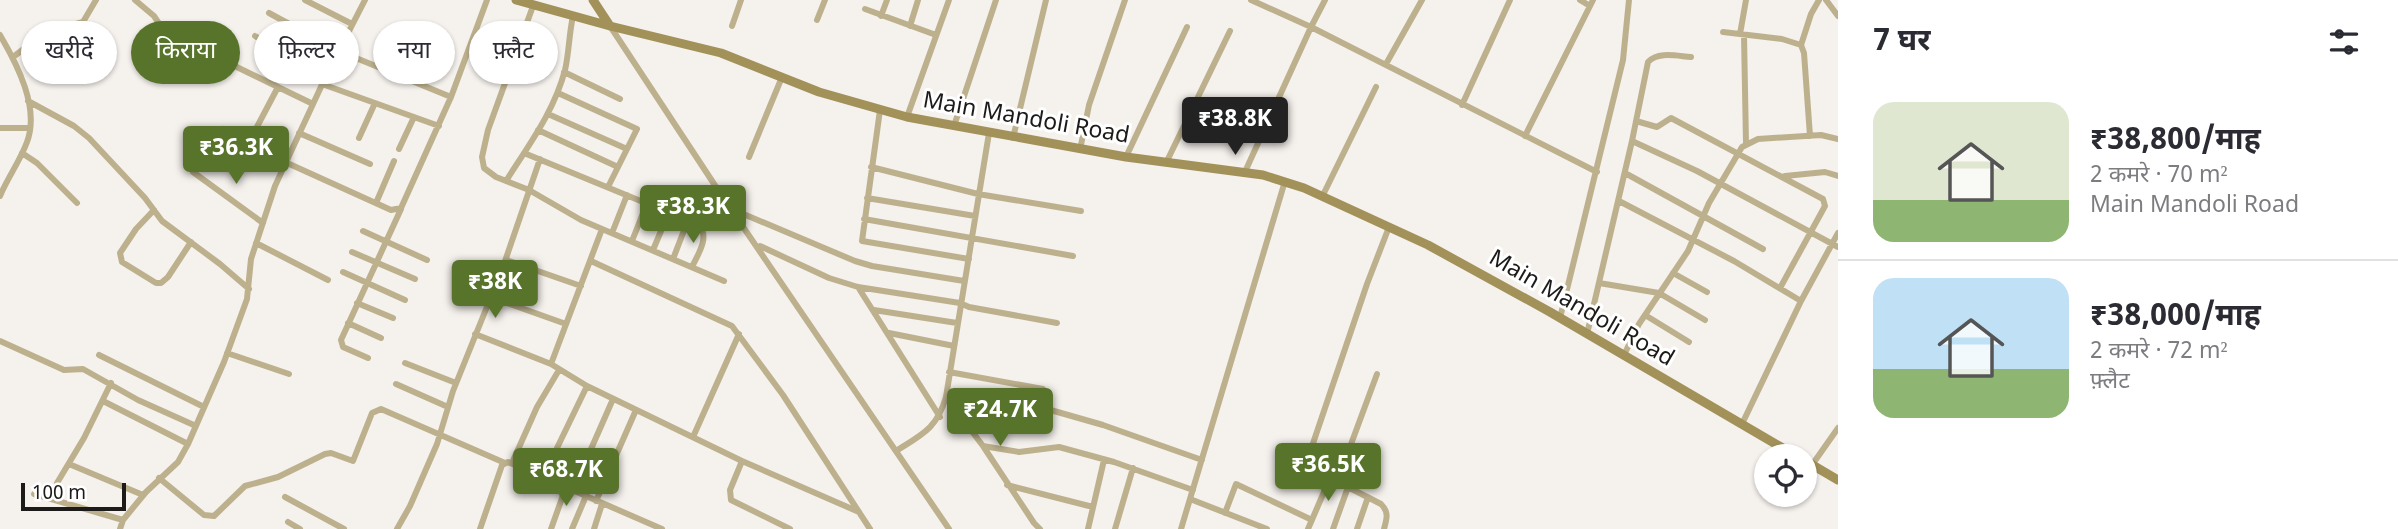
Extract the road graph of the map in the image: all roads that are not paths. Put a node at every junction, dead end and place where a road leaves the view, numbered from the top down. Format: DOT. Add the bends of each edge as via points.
graph roads {
  1 [pos="96,0"];
  2 [pos="137,0"];
  3 [pos="305,0"];
  4 [pos="365,0"];
  5 [pos="487,0"];
  6 [pos="516,0"];
  7 [pos="593,0"];
  8 [pos="741,0"];
  9 [pos="825,0"];
  10 [pos="887,0"];
  11 [pos="918,0"];
  12 [pos="949,0"];
  13 [pos="996,0"];
  14 [pos="1046,0"];
  15 [pos="1125,0"];
  16 [pos="1251,0"];
  17 [pos="1325,0"];
  18 [pos="1422,0"];
  19 [pos="1510,0"];
  20 [pos="1580,0"];
  21 [pos="1629,0"];
  22 [pos="1746,0"];
  23 [pos="1819,0"];
  24 [pos="1826,0"];
  25 [pos="1592,3"];
  26 [pos="533,6"];
  27 [pos="865,9"];
  28 [pos="269,13"];
  29 [pos="573,16"];
  30 [pos="881,16"];
  31 [pos="1838,16"];
  32 [pos="817,20"];
  33 [pos="284,21"];
  34 [pos="346,21"];
  35 [pos="354,21"];
  36 [pos="610,26"];
  37 [pos="732,26"];
  38 [pos="910,26"];
  39 [pos="1186,27"];
  40 [pos="1311,27"];
  41 [pos="1230,31"];
  42 [pos="1723,32"];
  43 [pos="1742,34"];
  44 [pos="0,35"];
  45 [pos="936,35"];
  46 [pos="1801,45"];
  47 [pos="13,57"];
  48 [pos="1691,57"];
  49 [pos="359,59"];
  50 [pos="1386,64"];
  51 [pos="564,72"];
  52 [pos="782,77"];
  53 [pos="322,84"];
  54 [pos="278,87"];
  55 [pos="1376,87"];
  56 [pos="558,93"];
  57 [pos="451,97"];
  58 [pos="620,99"];
  59 [pos="28,101"];
  60 [pos="375,103"];
  61 [pos="313,104"];
  62 [pos="1462,105"];
  63 [pos="880,110"];
  64 [pos="548,114"];
  65 [pos="414,117"];
  66 [pos="907,117"];
  67 [pos="1636,121"];
  68 [pos="439,126"];
  69 [pos="954,126"];
  70 [pos="0,128"];
  71 [pos="30,128"];
  72 [pos="224,129"];
  73 [pos="538,130"];
  74 [pos="299,133"];
  75 [pos="989,133"];
  76 [pos="1525,136"];
  77 [pos="1810,136"];
  78 [pos="359,138"];
  79 [pos="1013,138"];
  80 [pos="1838,139"];
  81 [pos="1632,141"];
  82 [pos="249,142"];
  83 [pos="1746,144"];
  84 [pos="399,149"];
  85 [pos="627,149"];
  86 [pos="1080,149"];
  87 [pos="1739,152"];
  88 [pos="22,153"];
  89 [pos="524,153"];
  90 [pos="749,157"];
  91 [pos="1126,157"];
  92 [pos="540,159"];
  93 [pos="394,161"];
  94 [pos="285,162"];
  95 [pos="1166,163"];
  96 [pos="370,164"];
  97 [pos="618,167"];
  98 [pos="871,167"];
  99 [pos="193,172"];
  100 [pos="1597,172"];
  101 [pos="1625,173"];
  102 [pos="1244,174"];
  103 [pos="1783,176"];
  104 [pos="1838,176"];
  105 [pos="506,181"];
  106 [pos="1286,181"];
  107 [pos="1720,183"];
  108 [pos="2,185"];
  109 [pos="608,187"];
  110 [pos="529,190"];
  111 [pos="978,194"];
  112 [pos="627,195"];
  113 [pos="1323,195"];
  114 [pos="0,196"];
  115 [pos="867,198"];
  116 [pos="1619,201"];
  117 [pos="376,202"];
  118 [pos="77,203"];
  119 [pos="647,203"];
  120 [pos="401,208"];
  121 [pos="731,208"];
  122 [pos="154,210"];
  123 [pos="1081,211"];
  124 [pos="669,212"];
  125 [pos="1703,215"];
  126 [pos="975,216"];
  127 [pos="863,219"];
  128 [pos="688,220"];
  129 [pos="263,223"];
  130 [pos="1389,227"];
  131 [pos="602,229"];
  132 [pos="363,231"];
  133 [pos="612,233"];
  134 [pos="1810,233"];
  135 [pos="1838,233"];
  136 [pos="972,239"];
  137 [pos="1693,239"];
  138 [pos="632,241"];
  139 [pos="191,242"];
  140 [pos="386,242"];
  141 [pos="256,243"];
  142 [pos="757,245"];
  143 [pos="1835,246"];
  144 [pos="1763,249"];
  145 [pos="653,250"];
  146 [pos="352,252"];
  147 [pos="1073,256"];
  148 [pos="969,258"];
  149 [pos="673,259"];
  150 [pos="427,260"];
  151 [pos="506,260"];
  152 [pos="591,261"];
  153 [pos="376,263"];
  154 [pos="692,267"];
  155 [pos="343,272"];
  156 [pos="1673,273"];
  157 [pos="415,279"];
  158 [pos="328,280"];
  159 [pos="724,281"];
  160 [pos="964,281"];
  161 [pos="366,283"];
  162 [pos="1599,283"];
  163 [pos="581,286"];
  164 [pos="858,288"];
  165 [pos="1780,288"];
  166 [pos="249,289"];
  167 [pos="1707,292"];
  168 [pos="1659,293"];
  169 [pos="490,297"];
  170 [pos="405,300"];
  171 [pos="1801,301"];
  172 [pos="357,303"];
  173 [pos="960,303"];
  174 [pos="874,310"];
  175 [pos="1645,315"];
  176 [pos="393,318"];
  177 [pos="1560,318"];
  178 [pos="1705,320"];
  179 [pos="348,323"];
  180 [pos="957,323"];
  181 [pos="1058,323"];
  182 [pos="566,324"];
  183 [pos="889,333"];
  184 [pos="475,334"];
  185 [pos="739,334"];
  186 [pos="1587,334"];
  187 [pos="381,338"];
  188 [pos="0,341"];
  189 [pos="1689,342"];
  190 [pos="954,346"];
  191 [pos="227,353"];
  192 [pos="99,355"];
  193 [pos="1624,355"];
  194 [pos="368,358"];
  195 [pos="405,362"];
  196 [pos="551,364"];
  197 [pos="559,370"];
  198 [pos="949,372"];
  199 [pos="289,374"];
  200 [pos="1377,374"];
  201 [pos="111,383"];
  202 [pos="456,383"];
  203 [pos="396,384"];
  204 [pos="587,386"];
  205 [pos="1043,389"];
  206 [pos="946,397"];
  207 [pos="613,399"];
  208 [pos="103,401"];
  209 [pos="204,407"];
  210 [pos="448,407"];
  211 [pos="1047,409"];
  212 [pos="636,410"];
  213 [pos="940,416"];
  214 [pos="1742,424"];
  215 [pos="196,426"];
  216 [pos="1838,428"];
  217 [pos="440,434"];
  218 [pos="693,437"];
  219 [pos="188,444"];
  220 [pos="1775,444"];
  221 [pos="983,446"];
  222 [pos="896,451"];
  223 [pos="1817,452"];
  224 [pos="1104,460"];
  225 [pos="1202,460"];
  226 [pos="742,461"];
  227 [pos="509,463"];
  228 [pos="68,464"];
  229 [pos="1133,468"];
  230 [pos="1817,468"];
  231 [pos="159,478"];
  232 [pos="547,478"];
  233 [pos="1334,480"];
  234 [pos="1838,480"];
  235 [pos="57,483"];
  236 [pos="1007,485"];
  237 [pos="1348,487"];
  238 [pos="570,489"];
  239 [pos="1193,490"];
  240 [pos="34,494"];
  241 [pos="144,495"];
  242 [pos="586,496"];
  243 [pos="285,497"];
  244 [pos="1368,497"];
  245 [pos="1190,499"];
  246 [pos="599,502"];
  247 [pos="1093,507"];
  248 [pos="859,512"];
  249 [pos="1225,513"];
  250 [pos="123,520"];
  251 [pos="1312,520"];
  252 [pos="288,522"];
  253 [pos="120,529"];
  254 [pos="300,529"];
  255 [pos="344,529"];
  256 [pos="397,529"];
  257 [pos="480,529"];
  258 [pos="551,529"];
  259 [pos="572,529"];
  260 [pos="594,529"];
  261 [pos="663,529"];
  262 [pos="790,529"];
  263 [pos="870,529"];
  264 [pos="949,529"];
  265 [pos="1040,529"];
  266 [pos="1088,529"];
  267 [pos="1115,529"];
  268 [pos="1182,529"];
  269 [pos="1267,529"];
  270 [pos="1308,529"];
  271 [pos="1333,529"];
  272 [pos="1357,529"];
  273 [pos="1384,529"];
  1 -- 47 [label="street" via="83,22 52,31"];
  2 -- 54 [label="street" via="169,34"];
  3 -- 34 [label="street"];
  4 -- 35 [label="street"];
  5 -- 57 [label="street"];
  6 -- 26 [label="street, Main Mandoli Road"];
  7 -- 36 [label="street"];
  8 -- 37 [label="street"];
  9 -- 32 [label="street"];
  10 -- 30 [label="street"];
  11 -- 38 [label="street"];
  12 -- 45 [label="street"];
  13 -- 69 [label="street"];
  14 -- 79 [label="street"];
  15 -- 86 [label="street" via="1089,105"];
  16 -- 40 [label="street"];
  17 -- 40 [label="street"];
  18 -- 50 [label="street"];
  19 -- 62 [label="street"];
  20 -- 25 [label="street"];
  21 -- 100 [label="street" via="1623,60"];
  22 -- 43 [label="street"];
  23 -- 46 [label="street"];
  24 -- 31 [label="street"];
  25 -- 76 [label="street"];
  26 -- 29 [label="street, Main Mandoli Road"];
  26 -- 105 [label="street" via="482,157 484,168"];
  27 -- 30 [label="street"];
  28 -- 33 [label="street"];
  29 -- 36 [label="street, Main Mandoli Road"];
  29 -- 51 [label="street"];
  30 -- 38 [label="street"];
  36 -- 52 [label="street, Main Mandoli Road" via="721,53"];
  36 -- 121 [label="street"];
  38 -- 45 [label="street"];
  39 -- 91 [label="street"];
  40 -- 50 [label="street"];
  40 -- 102 [label="street"];
  41 -- 95 [label="street"];
  42 -- 43 [label="street"];
  43 -- 46 [label="street"];
  43 -- 83 [label="street"];
  44 -- 47 [label="street"];
  45 -- 66 [label="street"];
  46 -- 77 [label="street"];
  47 -- 59 [label="street"];
  48 -- 67 [label="street" via="1659,55 1649,59"];
  49 -- 57 [label="street"];
  50 -- 62 [label="street"];
  51 -- 56 [label="street"];
  51 -- 58 [label="street"];
  52 -- 63 [label="street, Main Mandoli Road"];
  52 -- 90 [label="street"];
  53 -- 60 [label="street"];
  53 -- 61 [label="street"];
  54 -- 61 [label="street"];
  54 -- 82 [label="street"];
  55 -- 113 [label="street"];
  56 -- 64 [label="street"];
  56 -- 85 [label="street" via="637,129"];
  57 -- 68 [label="street"];
  59 -- 71 [label="street"];
  59 -- 122 [label="street" via="89,138"];
  60 -- 65 [label="street"];
  60 -- 78 [label="street"];
  61 -- 74 [label="street"];
  62 -- 76 [label="street"];
  63 -- 66 [label="street, Main Mandoli Road"];
  63 -- 98 [label="street"];
  64 -- 73 [label="street"];
  64 -- 85 [label="street"];
  65 -- 68 [label="street"];
  65 -- 84 [label="street"];
  66 -- 69 [label="street, Main Mandoli Road"];
  67 -- 81 [label="street"];
  67 -- 87 [label="street" via="1657,127 1671,118"];
  68 -- 120 [label="street"];
  69 -- 75 [label="street, Main Mandoli Road"];
  70 -- 71 [label="street"];
  71 -- 88 [label="street"];
  72 -- 82 [label="street"];
  73 -- 89 [label="street"];
  73 -- 97 [label="street"];
  74 -- 94 [label="street"];
  74 -- 96 [label="street"];
  75 -- 79 [label="street, Main Mandoli Road"];
  75 -- 111 [label="street"];
  76 -- 100 [label="street"];
  77 -- 80 [label="street"];
  77 -- 83 [label="street"];
  79 -- 86 [label="street, Main Mandoli Road"];
  81 -- 101 [label="street"];
  81 -- 107 [label="street"];
  82 -- 94 [label="street"];
  83 -- 87 [label="street"];
  85 -- 97 [label="street"];
  86 -- 91 [label="street, Main Mandoli Road"];
  87 -- 103 [label="street"];
  87 -- 107 [label="street"];
  88 -- 108 [label="street"];
  88 -- 118 [label="street"];
  89 -- 92 [label="street"];
  89 -- 105 [label="street"];
  91 -- 95 [label="street, Main Mandoli Road"];
  92 -- 109 [label="street"];
  92 -- 110 [label="street"];
  93 -- 117 [label="street"];
  94 -- 117 [label="street"];
  94 -- 129 [label="street"];
  95 -- 102 [label="street, Main Mandoli Road"];
  97 -- 109 [label="street"];
  98 -- 111 [label="street"];
  98 -- 115 [label="street"];
  99 -- 129 [label="street"];
  100 -- 177 [label="street"];
  101 -- 116 [label="street"];
  101 -- 125 [label="street"];
  102 -- 106 [label="street, Main Mandoli Road"];
  103 -- 104 [label="street" via="1825,172"];
  103 -- 134 [label="street" via="1825,201"];
  105 -- 110 [label="street"];
  106 -- 113 [label="street, Main Mandoli Road"];
  106 -- 225 [label="street"];
  107 -- 125 [label="street"];
  107 -- 134 [label="street"];
  108 -- 114 [label="street"];
  109 -- 112 [label="street"];
  110 -- 131 [label="street"];
  110 -- 151 [label="street"];
  111 -- 123 [label="street"];
  111 -- 126 [label="street"];
  112 -- 119 [label="street"];
  112 -- 133 [label="street"];
  113 -- 130 [label="street, Main Mandoli Road"];
  115 -- 126 [label="street"];
  115 -- 127 [label="street"];
  116 -- 137 [label="street"];
  116 -- 162 [label="street"];
  117 -- 120 [label="street" via="391,210"];
  119 -- 124 [label="street"];
  119 -- 138 [label="street"];
  120 -- 140 [label="street"];
  121 -- 142 [label="street"];
  121 -- 160 [label="street" via="872,267"];
  122 -- 139 [label="street"];
  122 -- 139 [label="street" via="120,253 122,262 161,283"];
  124 -- 128 [label="street"];
  124 -- 145 [label="street"];
  125 -- 137 [label="street"];
  125 -- 144 [label="street"];
  126 -- 136 [label="street"];
  127 -- 136 [label="street"];
  127 -- 148 [label="street" via="864,242"];
  128 -- 149 [label="street"];
  128 -- 154 [label="street" via="702,227 705,235"];
  129 -- 141 [label="street"];
  130 -- 177 [label="street, Main Mandoli Road"];
  130 -- 233 [label="street" via="1305,462 1309,471"];
  131 -- 133 [label="street"];
  131 -- 152 [label="street"];
  132 -- 140 [label="street"];
  133 -- 138 [label="street"];
  134 -- 143 [label="street"];
  134 -- 165 [label="street"];
  135 -- 143 [label="street"];
  136 -- 147 [label="street"];
  136 -- 148 [label="street"];
  137 -- 156 [label="street"];
  137 -- 165 [label="street"];
  138 -- 145 [label="street"];
  139 -- 166 [label="street"];
  140 -- 150 [label="street"];
  140 -- 153 [label="street"];
  141 -- 158 [label="street"];
  141 -- 166 [label="street"];
  142 -- 164 [label="street"];
  142 -- 222 [label="street"];
  143 -- 171 [label="street"];
  145 -- 149 [label="street"];
  146 -- 153 [label="street"];
  148 -- 160 [label="street"];
  149 -- 154 [label="street"];
  151 -- 163 [label="street"];
  151 -- 169 [label="street"];
  152 -- 163 [label="street"];
  152 -- 185 [label="street" via="725,322"];
  153 -- 157 [label="street"];
  153 -- 161 [label="street"];
  154 -- 159 [label="street"];
  155 -- 161 [label="street"];
  156 -- 167 [label="street"];
  156 -- 168 [label="street"];
  160 -- 173 [label="street"];
  161 -- 170 [label="street"];
  161 -- 172 [label="street"];
  162 -- 168 [label="street"];
  162 -- 186 [label="street"];
  163 -- 182 [label="street"];
  164 -- 173 [label="street"];
  164 -- 174 [label="street"];
  165 -- 171 [label="street"];
  166 -- 191 [label="street"];
  168 -- 175 [label="street"];
  168 -- 178 [label="street"];
  169 -- 182 [label="street"];
  169 -- 184 [label="street"];
  171 -- 214 [label="street"];
  172 -- 176 [label="street"];
  172 -- 179 [label="street"];
  173 -- 180 [label="street"];
  173 -- 181 [label="street"];
  174 -- 180 [label="street"];
  174 -- 183 [label="street"];
  175 -- 189 [label="street"];
  175 -- 193 [label="street"];
  177 -- 186 [label="street, Main Mandoli Road"];
  179 -- 187 [label="street"];
  179 -- 194 [label="street" via="341,345"];
  180 -- 190 [label="street"];
  182 -- 196 [label="street"];
  183 -- 190 [label="street"];
  183 -- 213 [label="street"];
  184 -- 196 [label="street"];
  184 -- 202 [label="street"];
  185 -- 218 [label="street"];
  185 -- 248 [label="street"];
  186 -- 193 [label="street, Main Mandoli Road"];
  188 -- 201 [label="street" via="64,370 80,368"];
  190 -- 198 [label="street"];
  191 -- 199 [label="street"];
  191 -- 209 [label="street"];
  192 -- 209 [label="street"];
  193 -- 214 [label="street, Main Mandoli Road"];
  195 -- 202 [label="street"];
  196 -- 197 [label="street"];
  197 -- 204 [label="street"];
  197 -- 227 [label="street"];
  198 -- 205 [label="street"];
  198 -- 206 [label="street"];
  200 -- 233 [label="street"];
  201 -- 208 [label="street"];
  201 -- 215 [label="street"];
  202 -- 210 [label="street"];
  203 -- 210 [label="street"];
  204 -- 207 [label="street"];
  204 -- 232 [label="street"];
  206 -- 213 [label="street"];
  206 -- 221 [label="street"];
  207 -- 212 [label="street"];
  207 -- 238 [label="street"];
  208 -- 219 [label="street"];
  208 -- 228 [label="street"];
  209 -- 215 [label="street"];
  210 -- 217 [label="street"];
  211 -- 225 [label="street"];
  212 -- 218 [label="street"];
  212 -- 246 [label="street"];
  213 -- 222 [label="street"];
  214 -- 220 [label="street, Main Mandoli Road"];
  215 -- 219 [label="street"];
  216 -- 223 [label="street"];
  217 -- 227 [label="street"];
  217 -- 231 [label="street" via="377,409 353,461 325,454 278,477 245,486 214,516 204,514"];
  217 -- 256 [label="street"];
  218 -- 226 [label="street"];
  219 -- 231 [label="street"];
  221 -- 224 [label="street" via="1018,453 1059,447"];
  221 -- 236 [label="street"];
  222 -- 264 [label="street"];
  224 -- 229 [label="street"];
  224 -- 247 [label="street"];
  225 -- 239 [label="street"];
  226 -- 248 [label="street"];
  226 -- 262 [label="street" via="730,500"];
  227 -- 232 [label="street"];
  227 -- 257 [label="street" via="497,478"];
  228 -- 235 [label="street"];
  228 -- 241 [label="street"];
  229 -- 239 [label="street"];
  229 -- 267 [label="street"];
  230 -- 234 [label="street"];
  231 -- 241 [label="street"];
  232 -- 238 [label="street"];
  233 -- 237 [label="street"];
  233 -- 251 [label="street"];
  236 -- 247 [label="street"];
  236 -- 265 [label="street"];
  237 -- 244 [label="street"];
  237 -- 271 [label="street"];
  238 -- 242 [label="street"];
  238 -- 258 [label="street"];
  239 -- 245 [label="street"];
  240 -- 250 [label="street"];
  241 -- 250 [label="street"];
  242 -- 246 [label="street"];
  242 -- 259 [label="street"];
  243 -- 255 [label="street"];
  244 -- 272 [label="street"];
  244 -- 273 [label="street" via="1387,510"];
  245 -- 249 [label="street"];
  245 -- 268 [label="street"];
  246 -- 260 [label="street"];
  246 -- 261 [label="street"];
  247 -- 266 [label="street"];
  248 -- 263 [label="street"];
  249 -- 251 [label="street" via="1236,484"];
  249 -- 269 [label="street"];
  250 -- 253 [label="street"];
  251 -- 270 [label="street"];
  252 -- 254 [label="street"];
}
